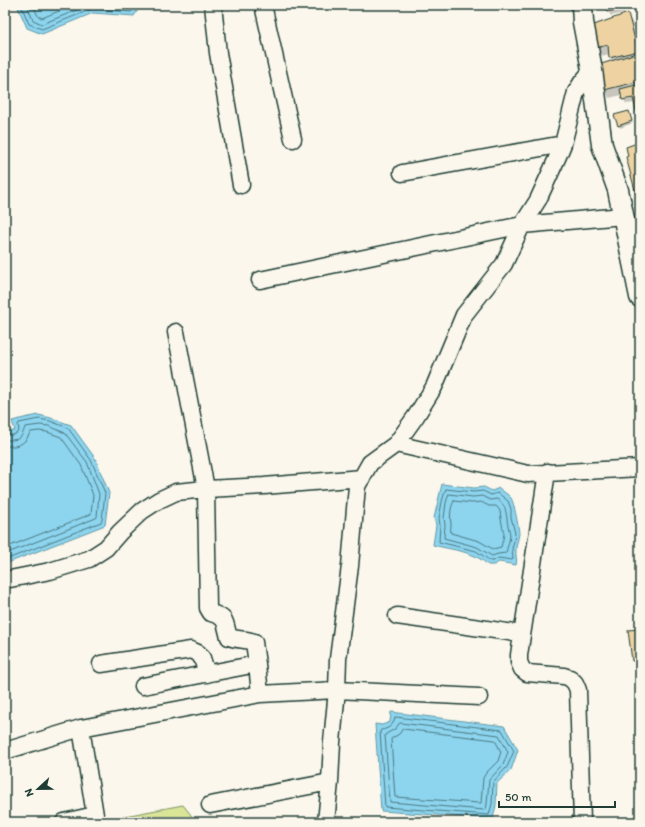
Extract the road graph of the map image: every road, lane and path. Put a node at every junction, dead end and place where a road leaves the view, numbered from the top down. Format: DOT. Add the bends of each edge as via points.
graph roads {
  1 [pos="213,5"];
  2 [pos="263,5"];
  3 [pos="582,5"];
  4 [pos="592,70"];
  5 [pos="294,139"];
  6 [pos="563,144"];
  7 [pos="402,173"];
  8 [pos="241,184"];
  9 [pos="623,216"];
  10 [pos="522,225"];
  11 [pos="638,275"];
  12 [pos="260,280"];
  13 [pos="640,297"];
  14 [pos="176,332"];
  15 [pos="396,444"];
  16 [pos="640,468"];
  17 [pos="547,472"];
  18 [pos="362,478"];
  19 [pos="206,489"];
  20 [pos="5,580"];
  21 [pos="397,616"];
  22 [pos="522,634"];
  23 [pos="101,664"];
  24 [pos="257,664"];
  25 [pos="207,674"];
  26 [pos="144,686"];
  27 [pos="337,690"];
  28 [pos="260,694"];
  29 [pos="480,697"];
  30 [pos="81,728"];
  31 [pos="5,751"];
  32 [pos="330,782"];
  33 [pos="210,805"];
  34 [pos="64,822"];
  35 [pos="326,822"];
  36 [pos="582,822"];
  1 -- 8 [label="street" via="218,53"];
  2 -- 5 [label="street"];
  3 -- 4 [label="street"];
  4 -- 6 [label="street" via="576,92"];
  4 -- 9 [label="street" via="602,145 618,190"];
  6 -- 7 [label="street"];
  6 -- 10 [label="street" via="538,200"];
  9 -- 10 [label="street"];
  9 -- 11 [label="street"];
  10 -- 12 [label="street"];
  10 -- 15 [label="street" via="504,264 464,315 434,388"];
  11 -- 13 [label="street"];
  14 -- 19 [label="street"];
  15 -- 17 [label="street" via="528,474"];
  15 -- 18 [label="street" via="370,463"];
  16 -- 17 [label="street"];
  17 -- 22 [label="street"];
  18 -- 19 [label="street"];
  18 -- 27 [label="street" via="357,486 338,659"];
  19 -- 20 [label="street" via="176,492 159,500 142,511 106,548 88,559 50,571"];
  19 -- 24 [label="street" via="208,608 211,613 225,620 229,637 254,642"];
  21 -- 22 [label="street"];
  22 -- 36 [label="street" via="519,662 522,669 527,673 570,678 578,690"];
  23 -- 25 [label="street" via="191,650 202,658"];
  24 -- 25 [label="street"];
  24 -- 28 [label="street"];
  25 -- 26 [label="street"];
  27 -- 28 [label="street"];
  27 -- 29 [label="street"];
  27 -- 32 [label="street"];
  28 -- 30 [label="street"];
  30 -- 31 [label="street"];
  30 -- 34 [label="street" via="94,815"];
  32 -- 33 [label="street"];
  32 -- 35 [label="street"];
}
